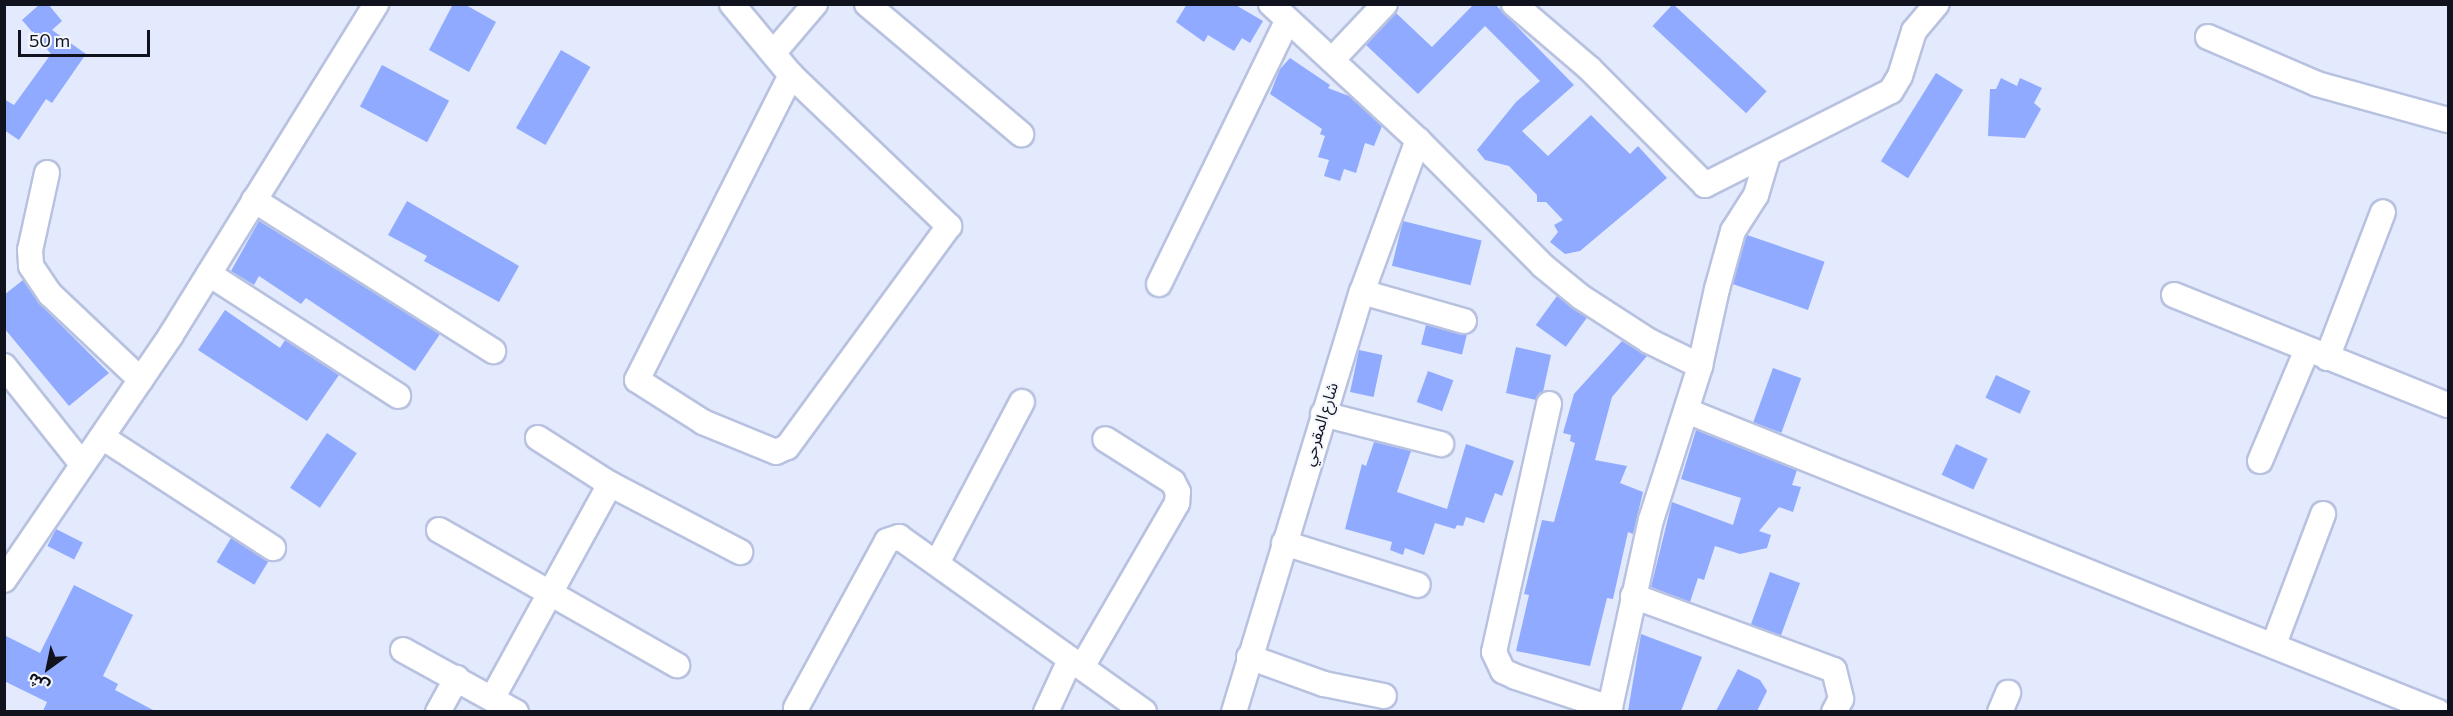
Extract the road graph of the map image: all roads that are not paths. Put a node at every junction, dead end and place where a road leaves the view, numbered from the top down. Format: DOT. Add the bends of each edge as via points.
graph roads {
  1 [pos="376,4"];
  2 [pos="732,4"];
  3 [pos="815,4"];
  4 [pos="867,4"];
  5 [pos="1271,4"];
  6 [pos="1385,4"];
  7 [pos="1514,4"];
  8 [pos="1937,4"];
  9 [pos="1287,22"];
  10 [pos="2208,37"];
  11 [pos="775,51"];
  12 [pos="1332,60"];
  13 [pos="791,75"];
  14 [pos="2448,120"];
  15 [pos="1021,134"];
  16 [pos="1418,140"];
  17 [pos="1768,155"];
  18 [pos="47,173"];
  19 [pos="254,200"];
  20 [pos="2383,212"];
  21 [pos="209,274"];
  22 [pos="1159,284"];
  23 [pos="1362,292"];
  24 [pos="2174,295"];
  25 [pos="1464,321"];
  26 [pos="493,351"];
  27 [pos="2317,354"];
  28 [pos="4,366"];
  29 [pos="1700,366"];
  30 [pos="141,380"];
  31 [pos="398,396"];
  32 [pos="1022,402"];
  33 [pos="1549,404"];
  34 [pos="2448,405"];
  35 [pos="1687,411"];
  36 [pos="1323,414"];
  37 [pos="102,437"];
  38 [pos="538,438"];
  39 [pos="1105,439"];
  40 [pos="1442,444"];
  41 [pos="2260,461"];
  42 [pos="82,464"];
  43 [pos="610,484"];
  44 [pos="2323,514"];
  45 [pos="439,530"];
  46 [pos="1284,543"];
  47 [pos="273,548"];
  48 [pos="741,552"];
  49 [pos="937,563"];
  50 [pos="4,579"];
  51 [pos="1418,585"];
  52 [pos="550,594"];
  53 [pos="1633,596"];
  54 [pos="2274,644"];
  55 [pos="403,650"];
  56 [pos="1249,657"];
  57 [pos="1076,664"];
  58 [pos="678,665"];
  59 [pos="457,678"];
  60 [pos="1384,696"];
  61 [pos="493,697"];
  62 [pos="796,708"];
  63 [pos="1609,710"];
  64 [pos="438,711"];
  65 [pos="516,711"];
  66 [pos="1046,711"];
  67 [pos="1144,711"];
  68 [pos="1234,711"];
  69 [pos="1834,711"];
  70 [pos="2438,711"];
  1 -- 19 [label="street"];
  2 -- 11 [label="street"];
  3 -- 11 [label="street"];
  4 -- 15 [label="street"];
  5 -- 9 [label="street"];
  6 -- 12 [label="street"];
  7 -- 17 [label="street" via="1588,68 1705,185"];
  8 -- 17 [label="street" via="1914,31 1900,76 1891,91 1778,146"];
  9 -- 12 [label="street"];
  9 -- 22 [label="street"];
  10 -- 14 [label="street" via="2317,84"];
  11 -- 13 [label="street"];
  12 -- 16 [label="street"];
  13 -- 13 [label="street" via="949,226 787,447 776,452 703,422 637,380"];
  16 -- 23 [label="street, شارع المقرحي"];
  16 -- 29 [label="street" via="1543,266 1581,297 1649,341"];
  17 -- 29 [label="street" via="1756,195 1733,231"];
  18 -- 30 [label="street" via="30,250 31,266 50,294 105,351"];
  19 -- 21 [label="street"];
  19 -- 26 [label="street"];
  20 -- 27 [label="street"];
  21 -- 30 [label="street"];
  21 -- 31 [label="street"];
  23 -- 25 [label="street"];
  23 -- 36 [label="street, شارع المقرحي"];
  24 -- 27 [label="street"];
  27 -- 34 [label="street"];
  27 -- 41 [label="street"];
  28 -- 42 [label="street"];
  29 -- 35 [label="street"];
  30 -- 37 [label="street"];
  32 -- 49 [label="street"];
  33 -- 63 [label="street" via="1494,652 1503,671"];
  35 -- 53 [label="street" via="1651,520"];
  35 -- 54 [label="street"];
  36 -- 40 [label="street"];
  36 -- 46 [label="street, شارع المقرحي"];
  37 -- 42 [label="street"];
  37 -- 47 [label="street"];
  38 -- 43 [label="street"];
  39 -- 57 [label="street" via="1173,482 1178,492 1176,503"];
  42 -- 50 [label="street"];
  43 -- 48 [label="street"];
  43 -- 52 [label="street"];
  44 -- 54 [label="street"];
  45 -- 52 [label="street"];
  46 -- 51 [label="street"];
  46 -- 56 [label="street, شارع المقرحي"];
  49 -- 57 [label="street"];
  49 -- 62 [label="street" via="907,540 892,537 887,541"];
  52 -- 58 [label="street"];
  52 -- 61 [label="street"];
  53 -- 63 [label="street"];
  53 -- 69 [label="street" via="1834,670 1841,699"];
  54 -- 70 [label="street"];
  55 -- 59 [label="street"];
  56 -- 60 [label="street" via="1324,684"];
  56 -- 68 [label="street, شارع المقرحي"];
  57 -- 66 [label="street"];
  57 -- 67 [label="street"];
  59 -- 61 [label="street"];
  59 -- 64 [label="street"];
  61 -- 65 [label="street"];
}
